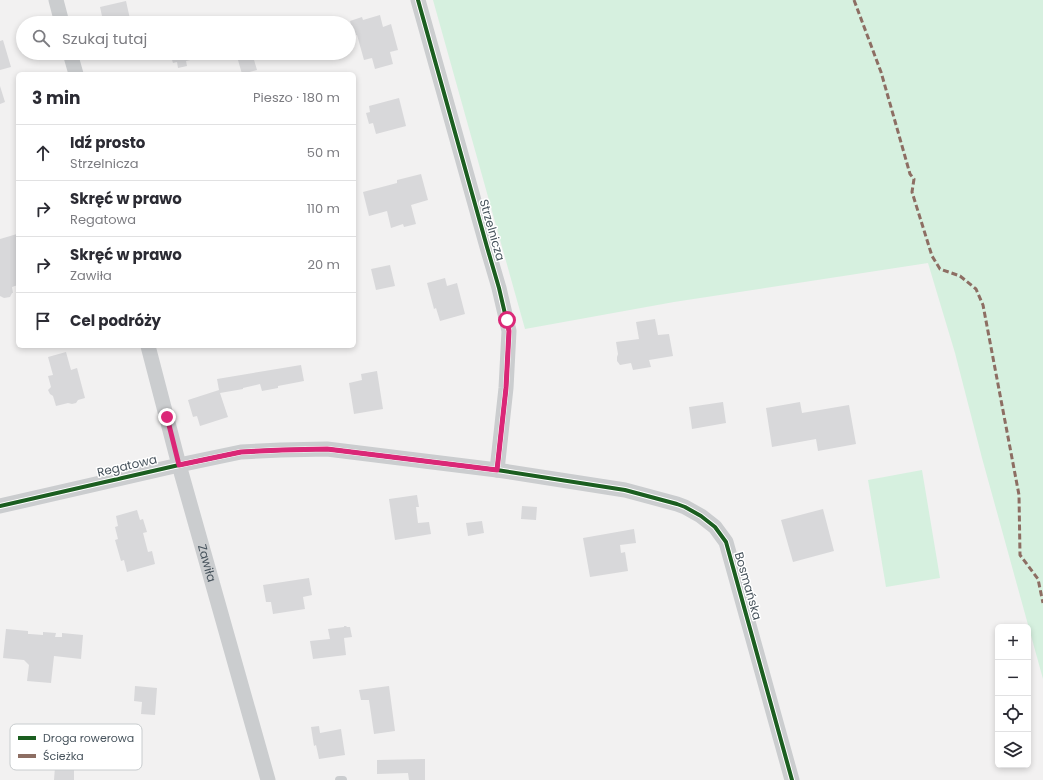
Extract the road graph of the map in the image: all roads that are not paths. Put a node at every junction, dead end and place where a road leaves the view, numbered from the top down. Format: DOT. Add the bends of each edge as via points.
graph roads {
  1 [pos="56,0"];
  2 [pos="418,0"];
  3 [pos="60,16"];
  4 [pos="72,60"];
  5 [pos="75,72"];
  6 [pos="149,348"];
  7 [pos="179,465"];
  8 [pos="497,470"];
  9 [pos="0,506"];
  10 [pos="268,780"];
  11 [pos="339,780"];
  12 [pos="342,780"];
  13 [pos="792,780"];
  1 -- 3 [label="street"];
  2 -- 8 [label="street, Strzelnicza" via="509,331"];
  4 -- 5 [label="street"];
  6 -- 7 [label="street, Zawiła"];
  7 -- 8 [label="street, Regatowa" via="241,452 327,449"];
  7 -- 9 [label="street, Regatowa"];
  7 -- 10 [label="street, Zawiła"];
  8 -- 13 [label="street, Bosmańska" via="651,496 685,507 715,527 726,542"];
  11 -- 12 [label="lane"];
}
